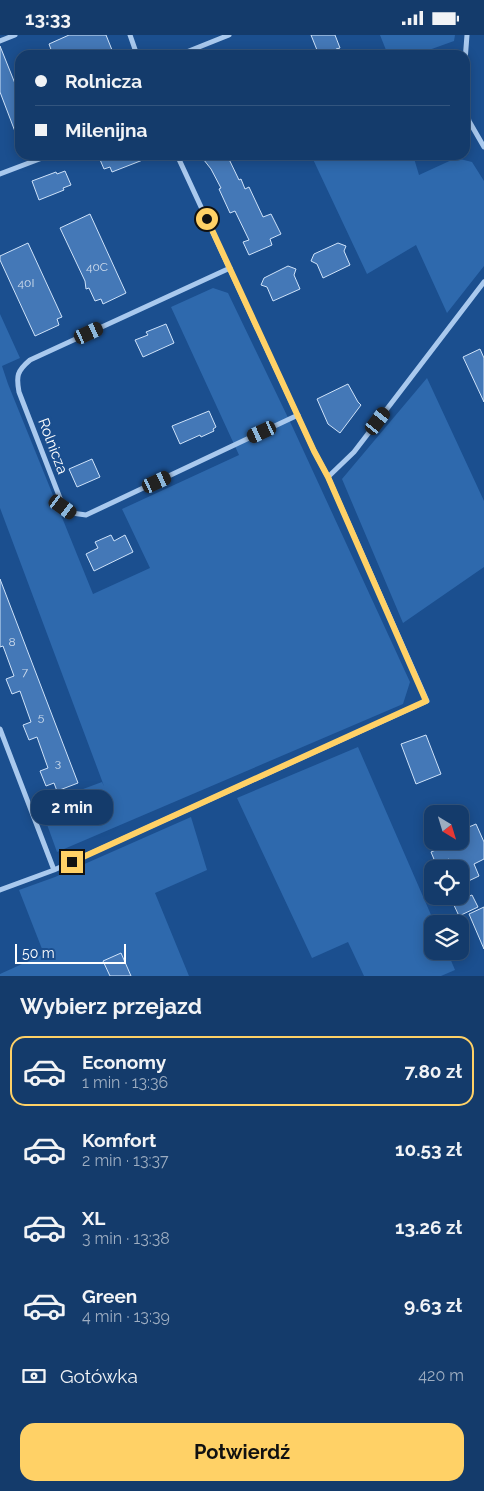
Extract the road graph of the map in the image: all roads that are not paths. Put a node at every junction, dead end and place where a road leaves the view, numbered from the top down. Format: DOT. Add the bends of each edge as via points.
graph roads {
  1 [pos="16,35"];
  2 [pos="130,35"];
  3 [pos="230,35"];
  4 [pos="467,35"];
  5 [pos="0,41"];
  6 [pos="135,50"];
  7 [pos="192,50"];
  8 [pos="466,50"];
  9 [pos="470,123"];
  10 [pos="484,147"];
  11 [pos="37,160"];
  12 [pos="179,160"];
  13 [pos="0,174"];
  14 [pos="230,268"];
  15 [pos="484,282"];
  16 [pos="298,415"];
  17 [pos="328,477"];
  18 [pos="0,729"];
  19 [pos="54,870"];
  20 [pos="0,891"];
  1 -- 5 [label="street"];
  2 -- 6 [label="street"];
  3 -- 7 [label="street"];
  4 -- 8 [label="street"];
  9 -- 10 [label="street"];
  11 -- 13 [label="street"];
  12 -- 14 [label="street"];
  14 -- 16 [label="street"];
  14 -- 16 [label="street, Rolnicza" via="30,360 20,369 19,392 63,507 72,513 86,515"];
  15 -- 17 [label="street" via="354,452"];
  16 -- 17 [label="street"];
  17 -- 19 [label="street" via="426,701"];
  18 -- 19 [label="street"];
  19 -- 20 [label="street"];
}
